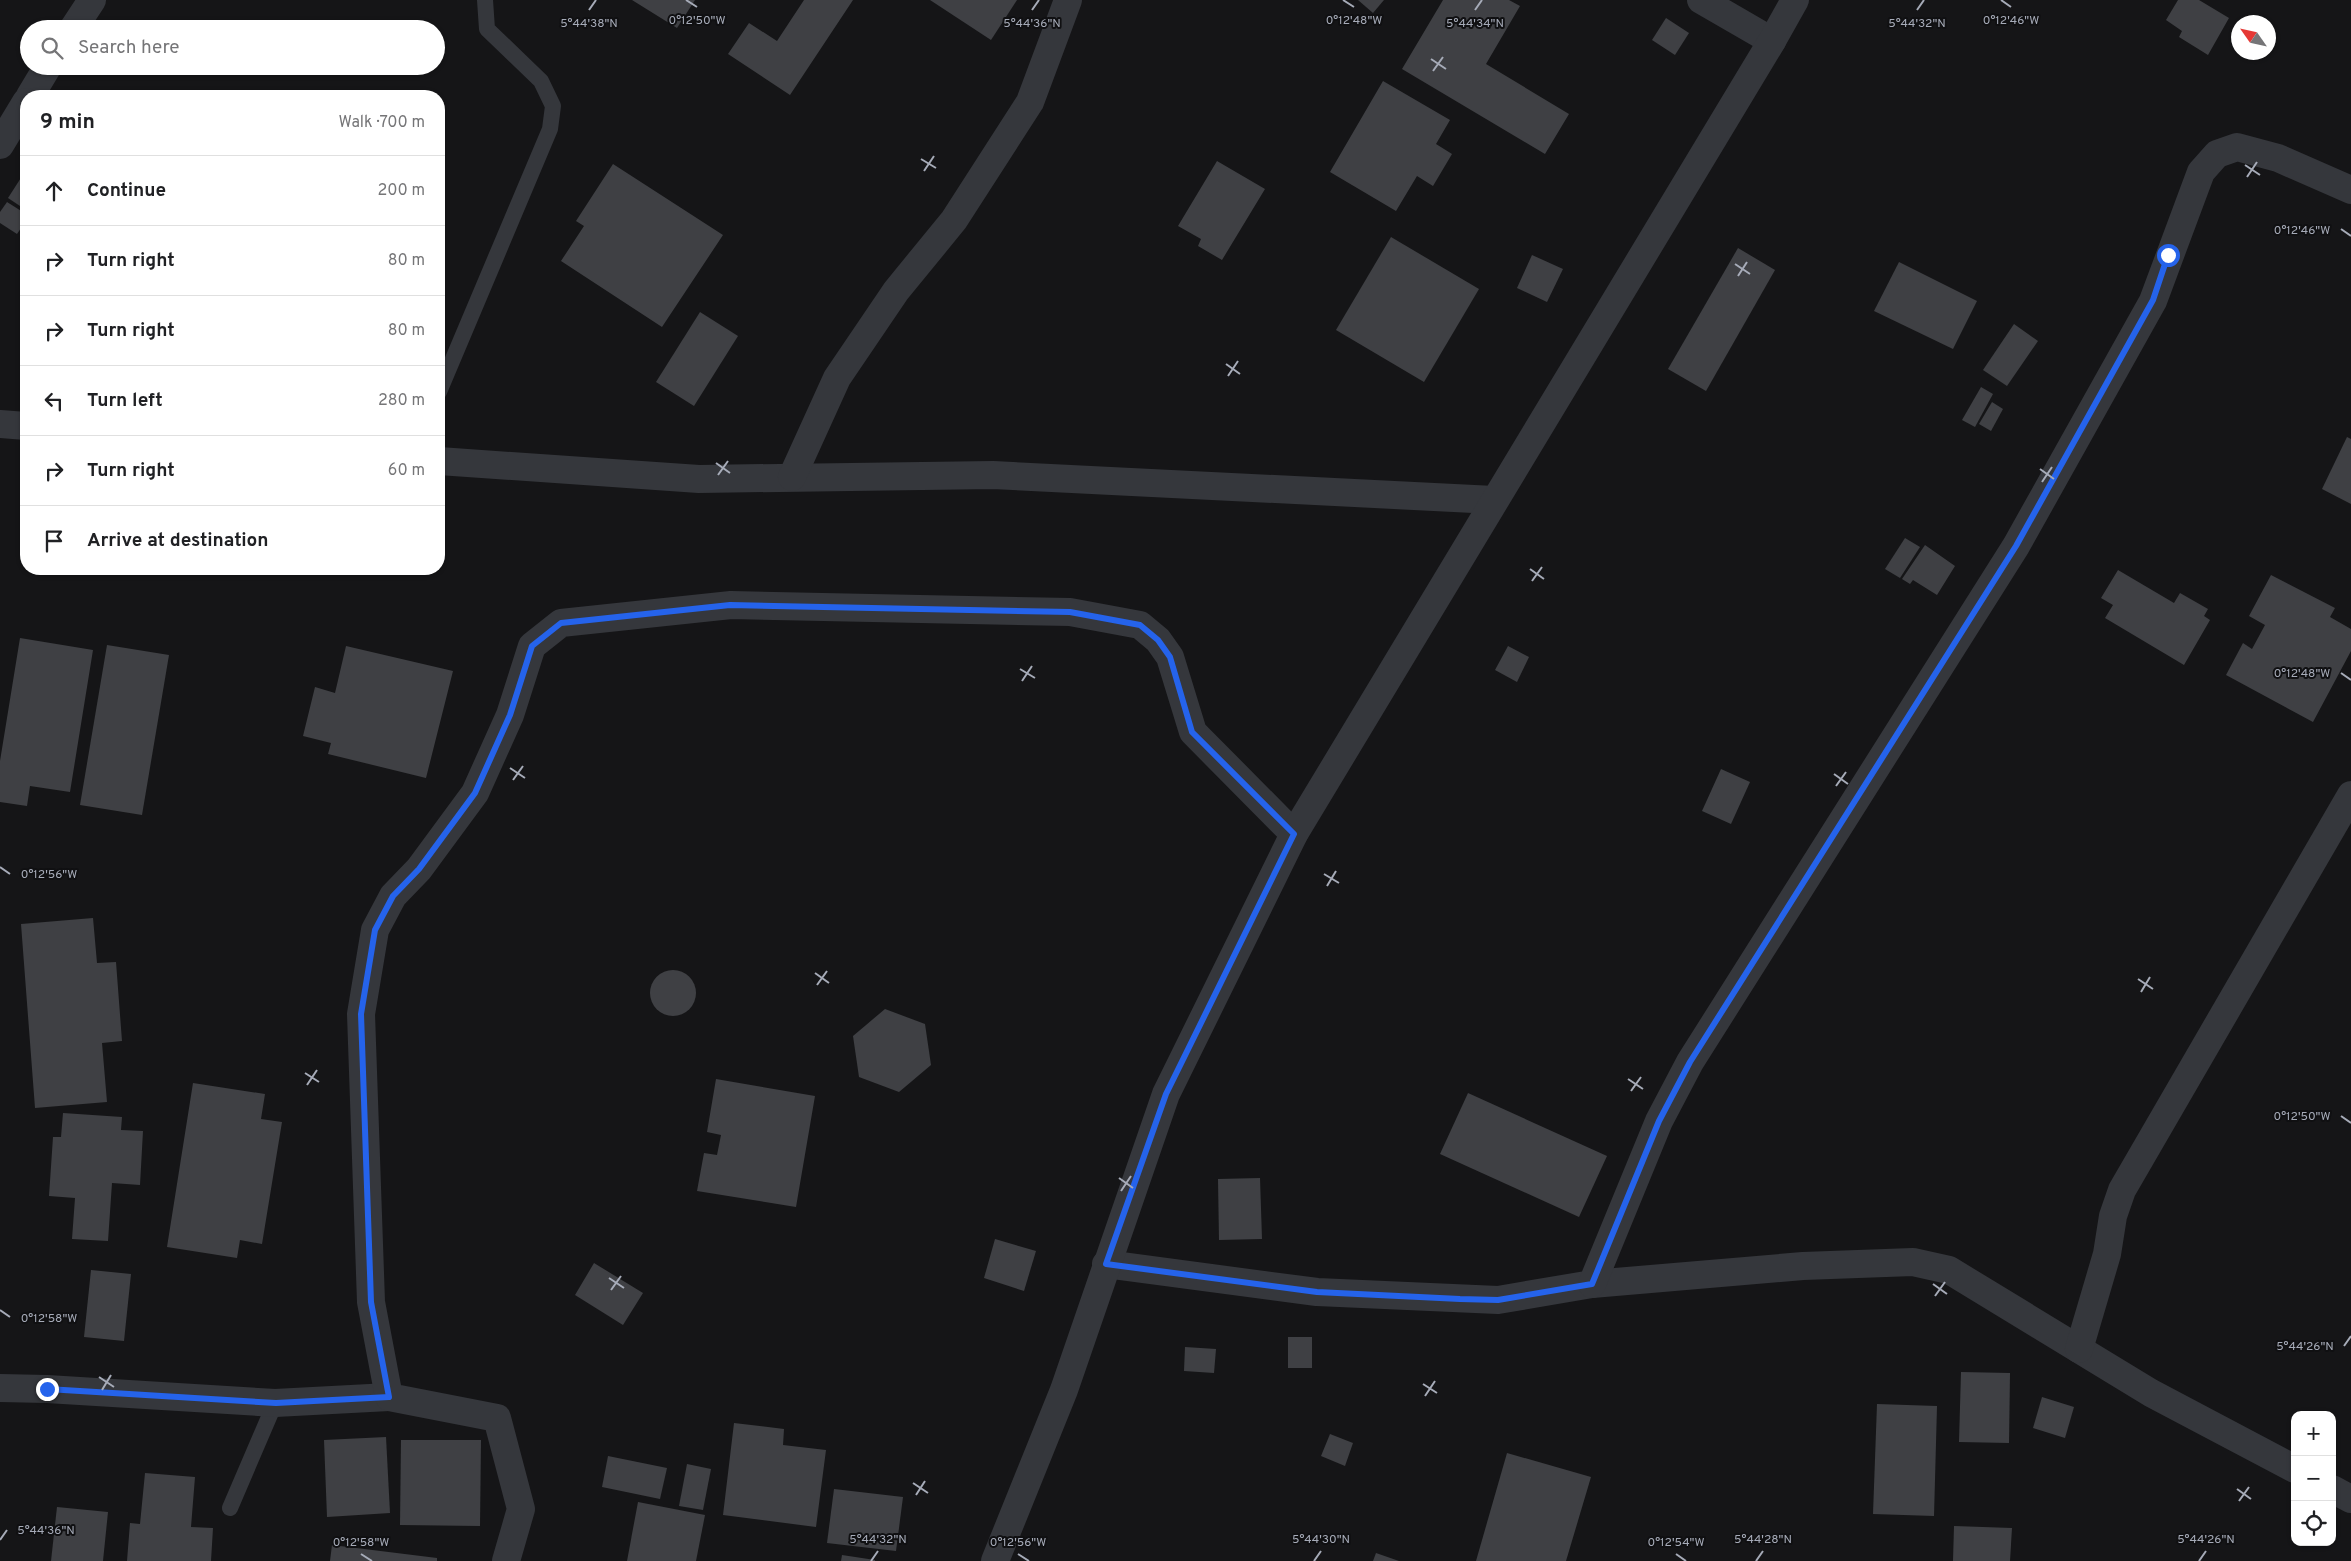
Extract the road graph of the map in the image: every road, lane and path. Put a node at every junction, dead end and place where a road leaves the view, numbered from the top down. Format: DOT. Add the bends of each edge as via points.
graph roads {
  1 [pos="92,0"];
  2 [pos="485,0"];
  3 [pos="1068,0"];
  4 [pos="1701,0"];
  5 [pos="1795,0"];
  6 [pos="79,20"];
  7 [pos="1772,41"];
  8 [pos="43,75"];
  9 [pos="34,90"];
  10 [pos="20,112"];
  11 [pos="0,146"];
  12 [pos="2351,190"];
  13 [pos="445,378"];
  14 [pos="0,424"];
  15 [pos="20,426"];
  16 [pos="445,461"];
  17 [pos="792,477"];
  18 [pos="1494,500"];
  19 [pos="2351,794"];
  20 [pos="1294,834"];
  21 [pos="1106,1264"];
  22 [pos="1592,1284"];
  23 [pos="2078,1349"];
  24 [pos="0,1388"];
  25 [pos="389,1397"];
  26 [pos="276,1403"];
  27 [pos="2291,1467"];
  28 [pos="2336,1491"];
  29 [pos="2351,1499"];
  30 [pos="230,1508"];
  31 [pos="506,1561"];
  32 [pos="995,1561"];
  1 -- 6 [label="street"];
  2 -- 13 [label="lane" via="487,29 542,81 553,106 550,130"];
  3 -- 17 [label="street" via="1030,102 954,220 896,291 837,378"];
  4 -- 7 [label="street"];
  5 -- 7 [label="street"];
  7 -- 18 [label="street"];
  8 -- 9 [label="street"];
  10 -- 11 [label="street"];
  12 -- 22 [label="street" via="2278,158 2237,147 2218,154 2201,172 2153,300 2016,546 1690,1062 1659,1121"];
  14 -- 15 [label="street"];
  16 -- 17 [label="street" via="699,479"];
  17 -- 18 [label="street" via="993,475"];
  18 -- 20 [label="street"];
  19 -- 23 [label="street" via="2122,1190 2113,1216 2107,1254"];
  20 -- 21 [label="street" via="1166,1094"];
  20 -- 25 [label="street" via="1192,732 1170,657 1158,640 1140,625 1070,612 730,605 561,623 532,646 510,715 475,793 419,869 393,896 375,930 361,1024 371,1302"];
  21 -- 22 [label="street" via="1317,1292 1460,1299 1498,1300"];
  21 -- 32 [label="street" via="1064,1390"];
  22 -- 23 [label="street" via="1803,1266 1913,1262 1949,1270"];
  23 -- 27 [label="street" via="2151,1393"];
  24 -- 26 [label="street"];
  25 -- 26 [label="street"];
  25 -- 31 [label="street" via="497,1418 521,1509"];
  26 -- 30 [label="lane"];
  28 -- 29 [label="street"];
}
